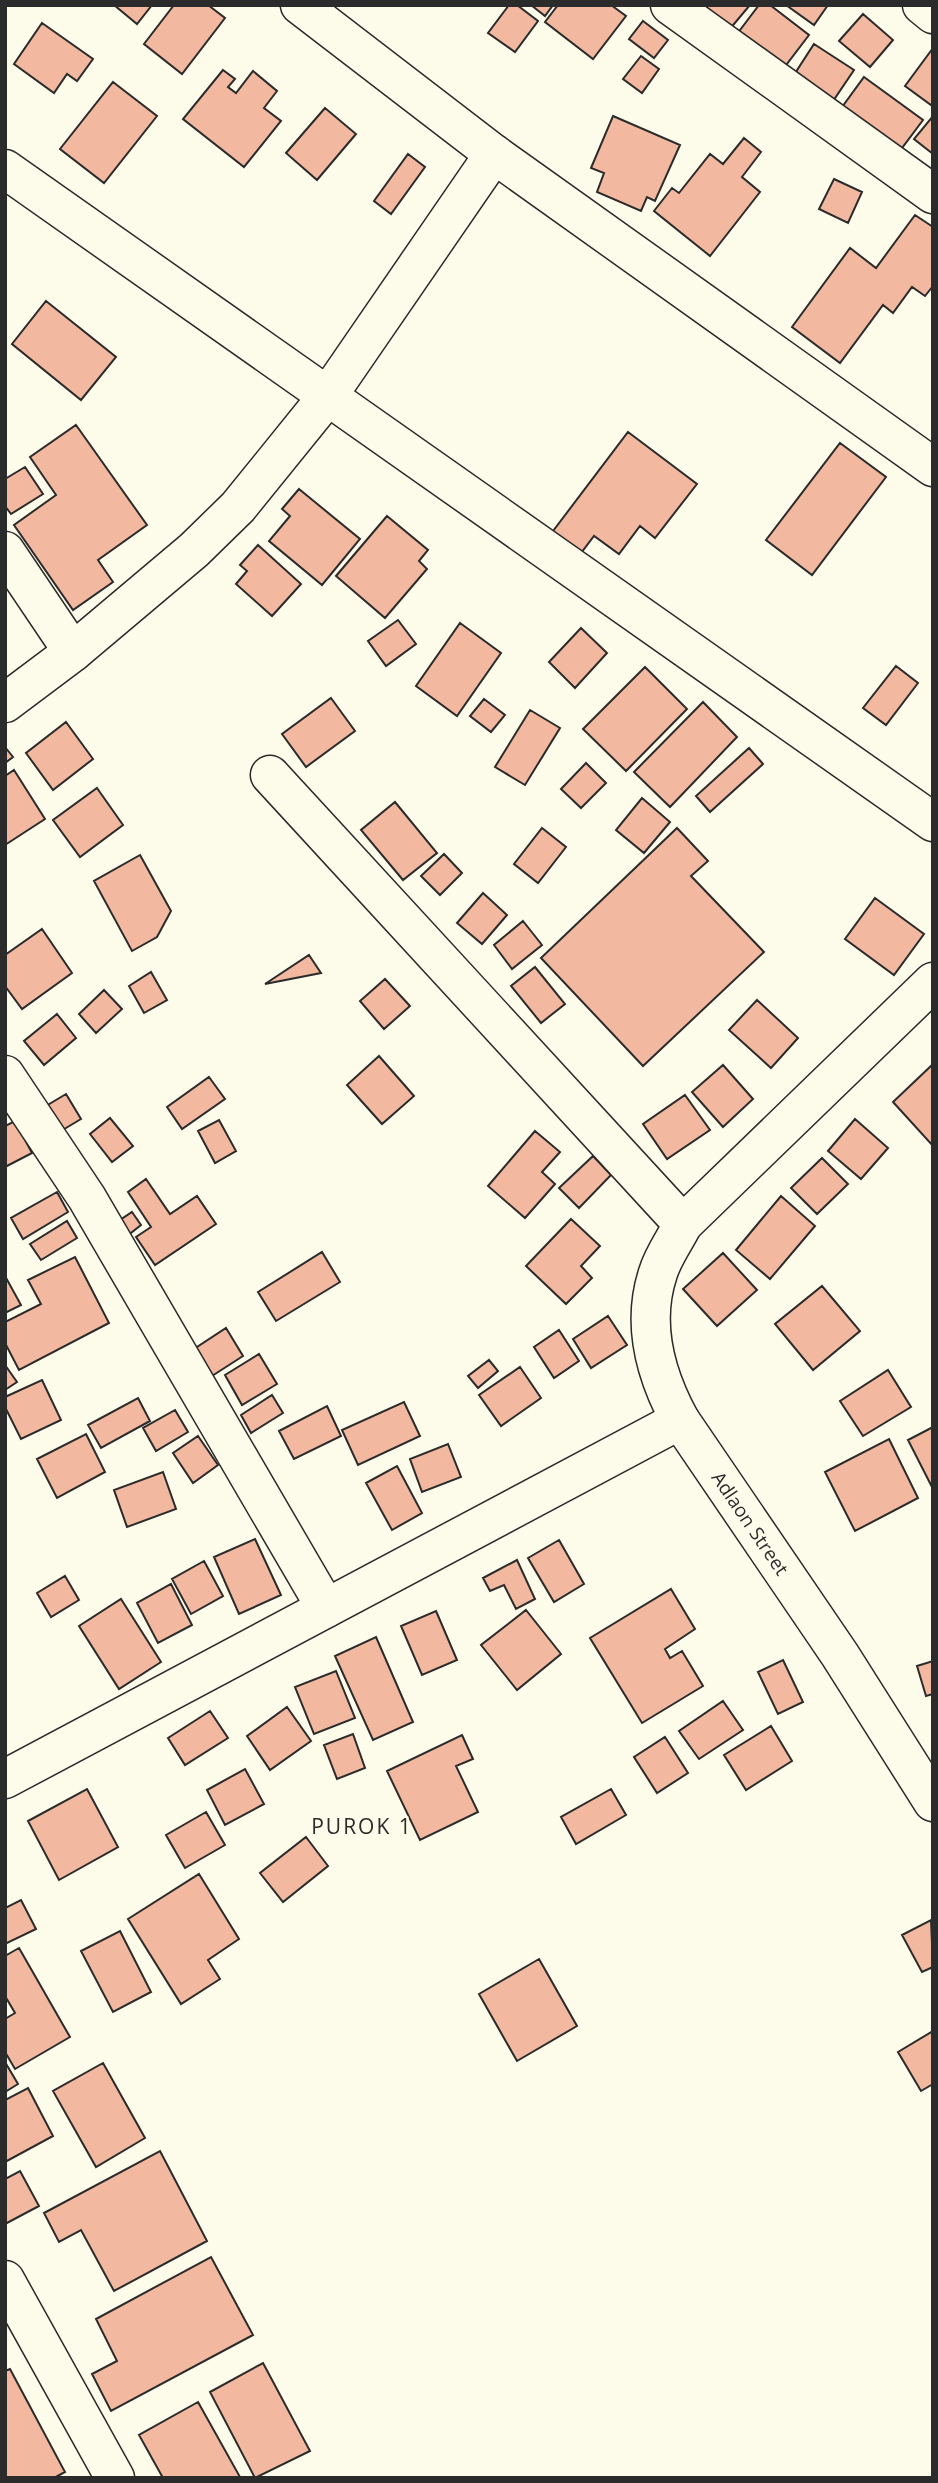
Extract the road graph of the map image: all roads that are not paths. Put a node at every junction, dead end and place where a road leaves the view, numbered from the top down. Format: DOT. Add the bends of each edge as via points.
graph roads {
  1 [pos="300,5"];
  2 [pos="670,5"];
  3 [pos="922,5"];
  4 [pos="933,14"];
  5 [pos="494,154"];
  6 [pos="5,169"];
  7 [pos="933,194"];
  8 [pos="327,397"];
  9 [pos="933,467"];
  10 [pos="5,551"];
  11 [pos="72,652"];
  12 [pos="5,703"];
  13 [pos="270,775"];
  14 [pos="933,822"];
  15 [pos="933,982"];
  16 [pos="5,1075"];
  17 [pos="683,1224"];
  18 [pos="680,1420"];
  19 [pos="326,1608"];
  20 [pos="5,1779"];
  21 [pos="933,1802"];
  22 [pos="5,2280"];
  23 [pos="116,2478"];
  1 -- 5 [label="street"];
  2 -- 7 [label="street"];
  3 -- 4 [label="street"];
  5 -- 8 [label="street"];
  5 -- 9 [label="street"];
  6 -- 8 [label="street"];
  8 -- 11 [label="street" via="238,507"];
  8 -- 14 [label="street"];
  10 -- 11 [label="street"];
  11 -- 12 [label="street"];
  13 -- 17 [label="street"];
  15 -- 17 [label="street, Adlaon Street"];
  16 -- 19 [label="street" via="87,1198"];
  17 -- 18 [label="street, Adlaon Street" via="658,1272 650,1306 652,1347 661,1385"];
  18 -- 19 [label="street"];
  18 -- 21 [label="street, Adlaon Street" via="840,1655"];
  19 -- 20 [label="street"];
  22 -- 23 [label="street"];
}
